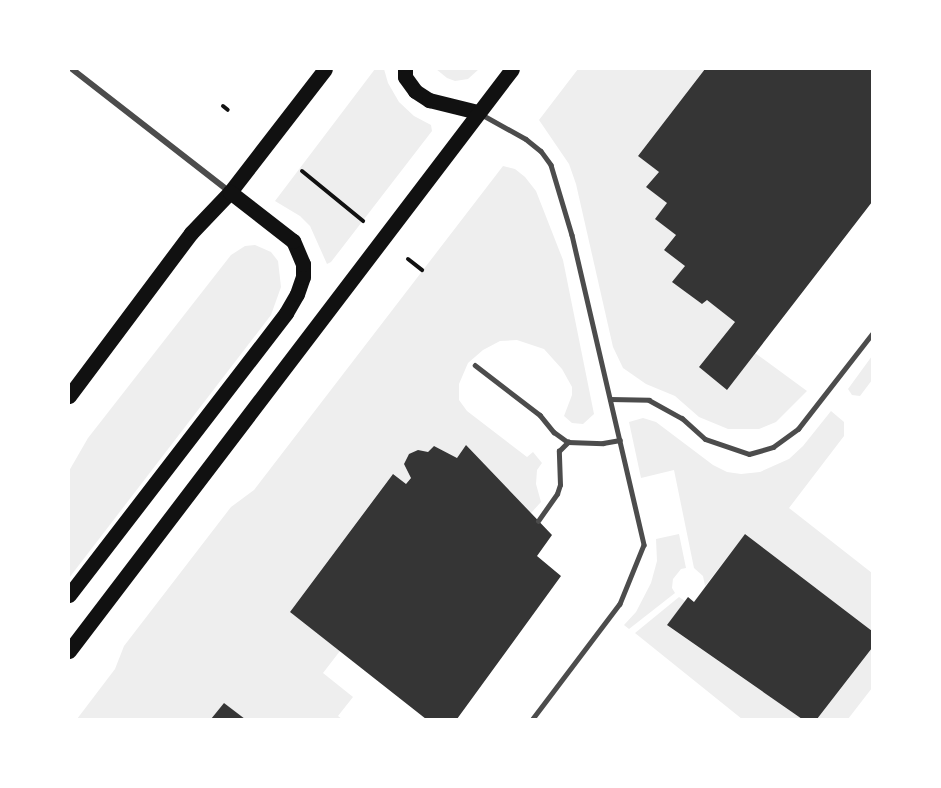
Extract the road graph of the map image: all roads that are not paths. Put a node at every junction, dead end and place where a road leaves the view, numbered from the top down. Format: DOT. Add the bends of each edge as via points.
graph roads {
  1 [pos="72,69"];
  2 [pos="325,69"];
  3 [pos="405,69"];
  4 [pos="512,69"];
  5 [pos="478,112"];
  6 [pos="230,192"];
  7 [pos="872,334"];
  8 [pos="476,365"];
  9 [pos="69,396"];
  10 [pos="610,399"];
  11 [pos="620,440"];
  12 [pos="568,442"];
  13 [pos="538,521"];
  14 [pos="69,595"];
  15 [pos="69,651"];
  16 [pos="533,719"];
  1 -- 6 [label="street"];
  2 -- 6 [label="main road"];
  3 -- 5 [label="main road" via="405,77 415,91 429,100"];
  4 -- 5 [label="main road"];
  5 -- 10 [label="lane" via="526,139 551,165 572,235"];
  5 -- 15 [label="main road"];
  6 -- 9 [label="main road" via="191,233"];
  6 -- 14 [label="main road" via="293,241 303,264 297,294 286,314"];
  7 -- 10 [label="lane" via="798,429 773,447 749,454 705,439 682,418 649,400"];
  8 -- 12 [label="lane"];
  10 -- 11 [label="lane"];
  11 -- 12 [label="lane"];
  11 -- 16 [label="lane" via="644,545 620,604"];
  12 -- 13 [label="lane" via="559,451 557,494"];
}
